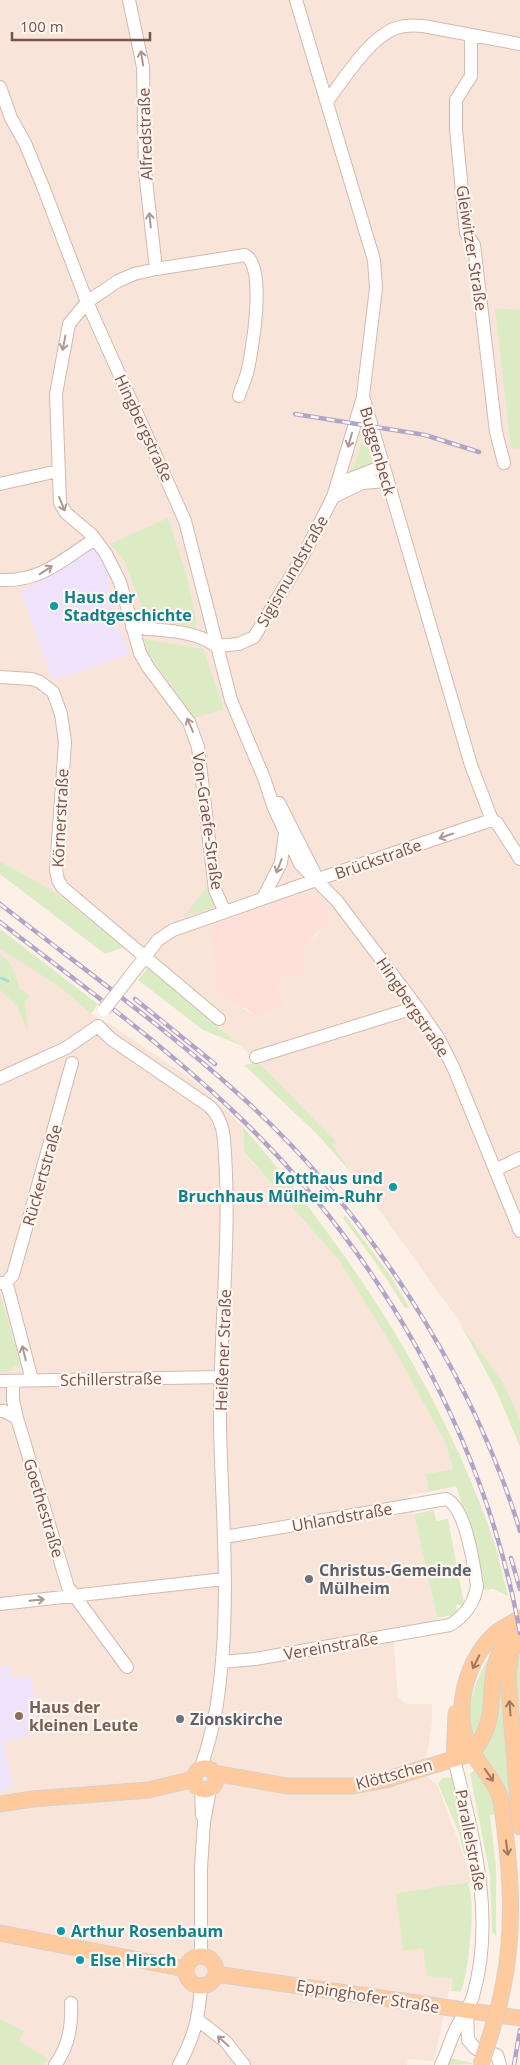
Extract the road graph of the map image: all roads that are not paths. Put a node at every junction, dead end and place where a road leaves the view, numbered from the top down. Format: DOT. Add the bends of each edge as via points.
graph roads {
  1 [pos="129,0"];
  2 [pos="296,0"];
  3 [pos="471,36"];
  4 [pos="520,44"];
  5 [pos="0,87"];
  6 [pos="328,100"];
  7 [pos="156,268"];
  8 [pos="87,302"];
  9 [pos="238,396"];
  10 [pos="363,396"];
  11 [pos="504,463"];
  12 [pos="382,466"];
  13 [pos="58,471"];
  14 [pos="387,481"];
  15 [pos="0,484"];
  16 [pos="337,484"];
  17 [pos="333,497"];
  18 [pos="94,539"];
  19 [pos="0,580"];
  20 [pos="132,627"];
  21 [pos="216,646"];
  22 [pos="0,676"];
  23 [pos="264,778"];
  24 [pos="492,820"];
  25 [pos="285,833"];
  26 [pos="520,859"];
  27 [pos="317,879"];
  28 [pos="264,896"];
  29 [pos="225,912"];
  30 [pos="145,957"];
  31 [pos="417,1007"];
  32 [pos="219,1019"];
  33 [pos="98,1026"];
  34 [pos="256,1057"];
  35 [pos="72,1063"];
  36 [pos="1,1076"];
  37 [pos="520,1158"];
  38 [pos="495,1170"];
  39 [pos="520,1231"];
  40 [pos="3,1283"];
  41 [pos="222,1377"];
  42 [pos="32,1380"];
  43 [pos="6,1381"];
  44 [pos="0,1411"];
  45 [pos="17,1418"];
  46 [pos="455,1506"];
  47 [pos="225,1537"];
  48 [pos="224,1579"];
  49 [pos="74,1596"];
  50 [pos="0,1604"];
  51 [pos="520,1618"];
  52 [pos="520,1632"];
  53 [pos="520,1640"];
  54 [pos="222,1662"];
  55 [pos="128,1666"];
  56 [pos="462,1697"];
  57 [pos="473,1753"];
  58 [pos="454,1759"];
  59 [pos="205,1780"];
  60 [pos="0,1804"];
  61 [pos="520,1826"];
  62 [pos="0,1933"];
  63 [pos="520,1945"];
  64 [pos="201,1955"];
  65 [pos="186,1970"];
  66 [pos="216,1974"];
  67 [pos="201,1986"];
  68 [pos="71,2003"];
  69 [pos="467,2011"];
  70 [pos="520,2018"];
  71 [pos="198,2020"];
  72 [pos="472,2046"];
  73 [pos="449,2050"];
  74 [pos="55,2065"];
  75 [pos="179,2065"];
  76 [pos="244,2065"];
  77 [pos="441,2065"];
  78 [pos="481,2065"];
  79 [pos="490,2065"];
  80 [pos="500,2065"];
  7 -- 1 [label="street, Alfredstraße, one-way" via="145,171 143,67"];
  2 -- 6 [label="street, Buggenbeck"];
  3 -- 4 [label="street"];
  3 -- 6 [label="street" via="423,26 396,28 384,35 355,64"];
  3 -- 11 [label="street, Gleiwitzer Straße" via="471,76 456,100 456,129 466,233 474,245 496,432"];
  5 -- 8 [label="street, Hingbergstraße" via="44,189"];
  6 -- 10 [label="street, Buggenbeck" via="374,260 376,288"];
  7 -- 8 [label="street, Von-Graefe-Straße" via="118,281"];
  7 -- 9 [label="street, Von-Graefe-Straße" via="240,254 249,257 255,278 254,337 247,375"];
  8 -- 13 [label="street, Von-Graefe-Straße, one-way" via="69,324 60,363 56,394"];
  8 -- 21 [label="street, Hingbergstraße" via="185,521"];
  10 -- 12 [label="street, Buggenbeck"];
  10 -- 16 [label="street, Sigismundstraße, one-way"];
  12 -- 14 [label="street, Buggenbeck"];
  12 -- 16 [label="street"];
  13 -- 15 [label="street"];
  13 -- 18 [label="street, Von-Graefe-Straße, one-way" via="62,507"];
  14 -- 17 [label="street, Sigismundstraße" via="362,483"];
  14 -- 24 [label="street, Buggenbeck" via="471,765"];
  16 -- 17 [label="street, Sigismundstraße"];
  17 -- 21 [label="street, Sigismundstraße" via="302,558 254,637 239,644"];
  19 -- 18 [label="street, one-way" via="24,580 38,575"];
  18 -- 20 [label="street, Von-Graefe-Straße" via="114,567"];
  20 -- 21 [label="street" via="191,635"];
  29 -- 20 [label="street, Von-Graefe-Straße, one-way" via="215,890 198,747 184,713 148,667"];
  21 -- 23 [label="street, Hingbergstraße" via="231,700"];
  22 -- 30 [label="street, Körnerstraße" via="40,682 53,692 61,714 64,742 58,880 62,887"];
  23 -- 25 [label="street, Hingbergstraße"];
  23 -- 27 [label="street, Hingbergstraße"];
  24 -- 26 [label="street, Buggenbeck"];
  24 -- 27 [label="street, Brückstraße, one-way"];
  25 -- 27 [label="street, Hingbergstraße" via="300,864"];
  25 -- 28 [label="street, one-way" via="283,857"];
  27 -- 28 [label="street, Brückstraße"];
  27 -- 31 [label="street, Hingbergstraße"];
  28 -- 29 [label="street, Brückstraße"];
  29 -- 30 [label="street, Brückstraße" via="166,934"];
  30 -- 32 [label="street, Körnerstraße"];
  30 -- 33 [label="street, Brückstraße, bridge" via="104,1010"];
  31 -- 34 [label="street"];
  31 -- 38 [label="street, Hingbergstraße" via="454,1069"];
  33 -- 36 [label="street" via="66,1048"];
  33 -- 41 [label="street, Heißener Straße" via="111,1039 209,1106 219,1117 224,1139 226,1236"];
  35 -- 40 [label="street, Rückertstraße" via="13,1275"];
  37 -- 38 [label="street"];
  38 -- 39 [label="street, Hingbergstraße"];
  42 -- 40 [label="street, one-way" via="20,1325"];
  41 -- 42 [label="street, Schillerstraße"];
  41 -- 47 [label="street, Heißener Straße" via="220,1427"];
  42 -- 43 [label="street, Schillerstraße"];
  43 -- 45 [label="street, Goethestraße"];
  44 -- 45 [label="street"];
  45 -- 49 [label="street, Goethestraße" via="68,1586"];
  46 -- 47 [label="street, Uhlandstraße" via="451,1501 439,1499"];
  46 -- 54 [label="street, Vereinstraße" via="469,1543 476,1579 476,1594 458,1620 440,1627"];
  47 -- 48 [label="street, Heißener Straße"];
  48 -- 49 [label="street"];
  48 -- 54 [label="street, Heißener Straße"];
  50 -- 49 [label="street, one-way"];
  49 -- 55 [label="street, Goethestraße"];
  51 -- 56 [label="main road, one-way" via="487,1643 475,1662"];
  52 -- 57 [label="main road" via="509,1638 496,1661 488,1726"];
  61 -- 53 [label="main road, one-way" via="508,1676 511,1652"];
  54 -- 59 [label="street, Heißener Straße"];
  56 -- 57 [label="main road" via="462,1719"];
  56 -- 58 [label="main road" via="455,1722"];
  57 -- 58 [label="main road, Klöttschen"];
  57 -- 78 [label="main road, one-way, bridge" via="496,1785 501,1800 511,1881 511,1934 503,1988"];
  58 -- 59 [label="main road, Klöttschen" via="353,1786 303,1787 244,1779"];
  58 -- 69 [label="street, Parallelstraße" via="474,1841 482,1899 480,1949 473,1995"];
  59 -- 60 [label="main road, Klöttschen" via="174,1789"];
  59 -- 64 [label="street, Heißener Straße"];
  62 -- 65 [label="main road"];
  63 -- 79 [label="main road" via="512,1989"];
  64 -- 65 [label="main road" via="188,1962"];
  64 -- 66 [label="main road" via="210,1958"];
  65 -- 67 [label="main road" via="187,1978"];
  66 -- 67 [label="main road" via="208,1985"];
  66 -- 69 [label="main road, Eppinghofer Straße"];
  67 -- 71 [label="street"];
  68 -- 74 [label="street" via="72,2023 68,2041"];
  69 -- 70 [label="main road, Eppinghofer Straße"];
  69 -- 72 [label="street, Parallelstraße" via="466,2032"];
  69 -- 73 [label="street, Parallelstraße" via="458,2023"];
  71 -- 75 [label="street" via="193,2039"];
  76 -- 71 [label="street, one-way" via="226,2042"];
  72 -- 73 [label="street"];
  72 -- 80 [label="street" via="497,2055"];
  73 -- 77 [label="street, Parallelstraße"];
}
